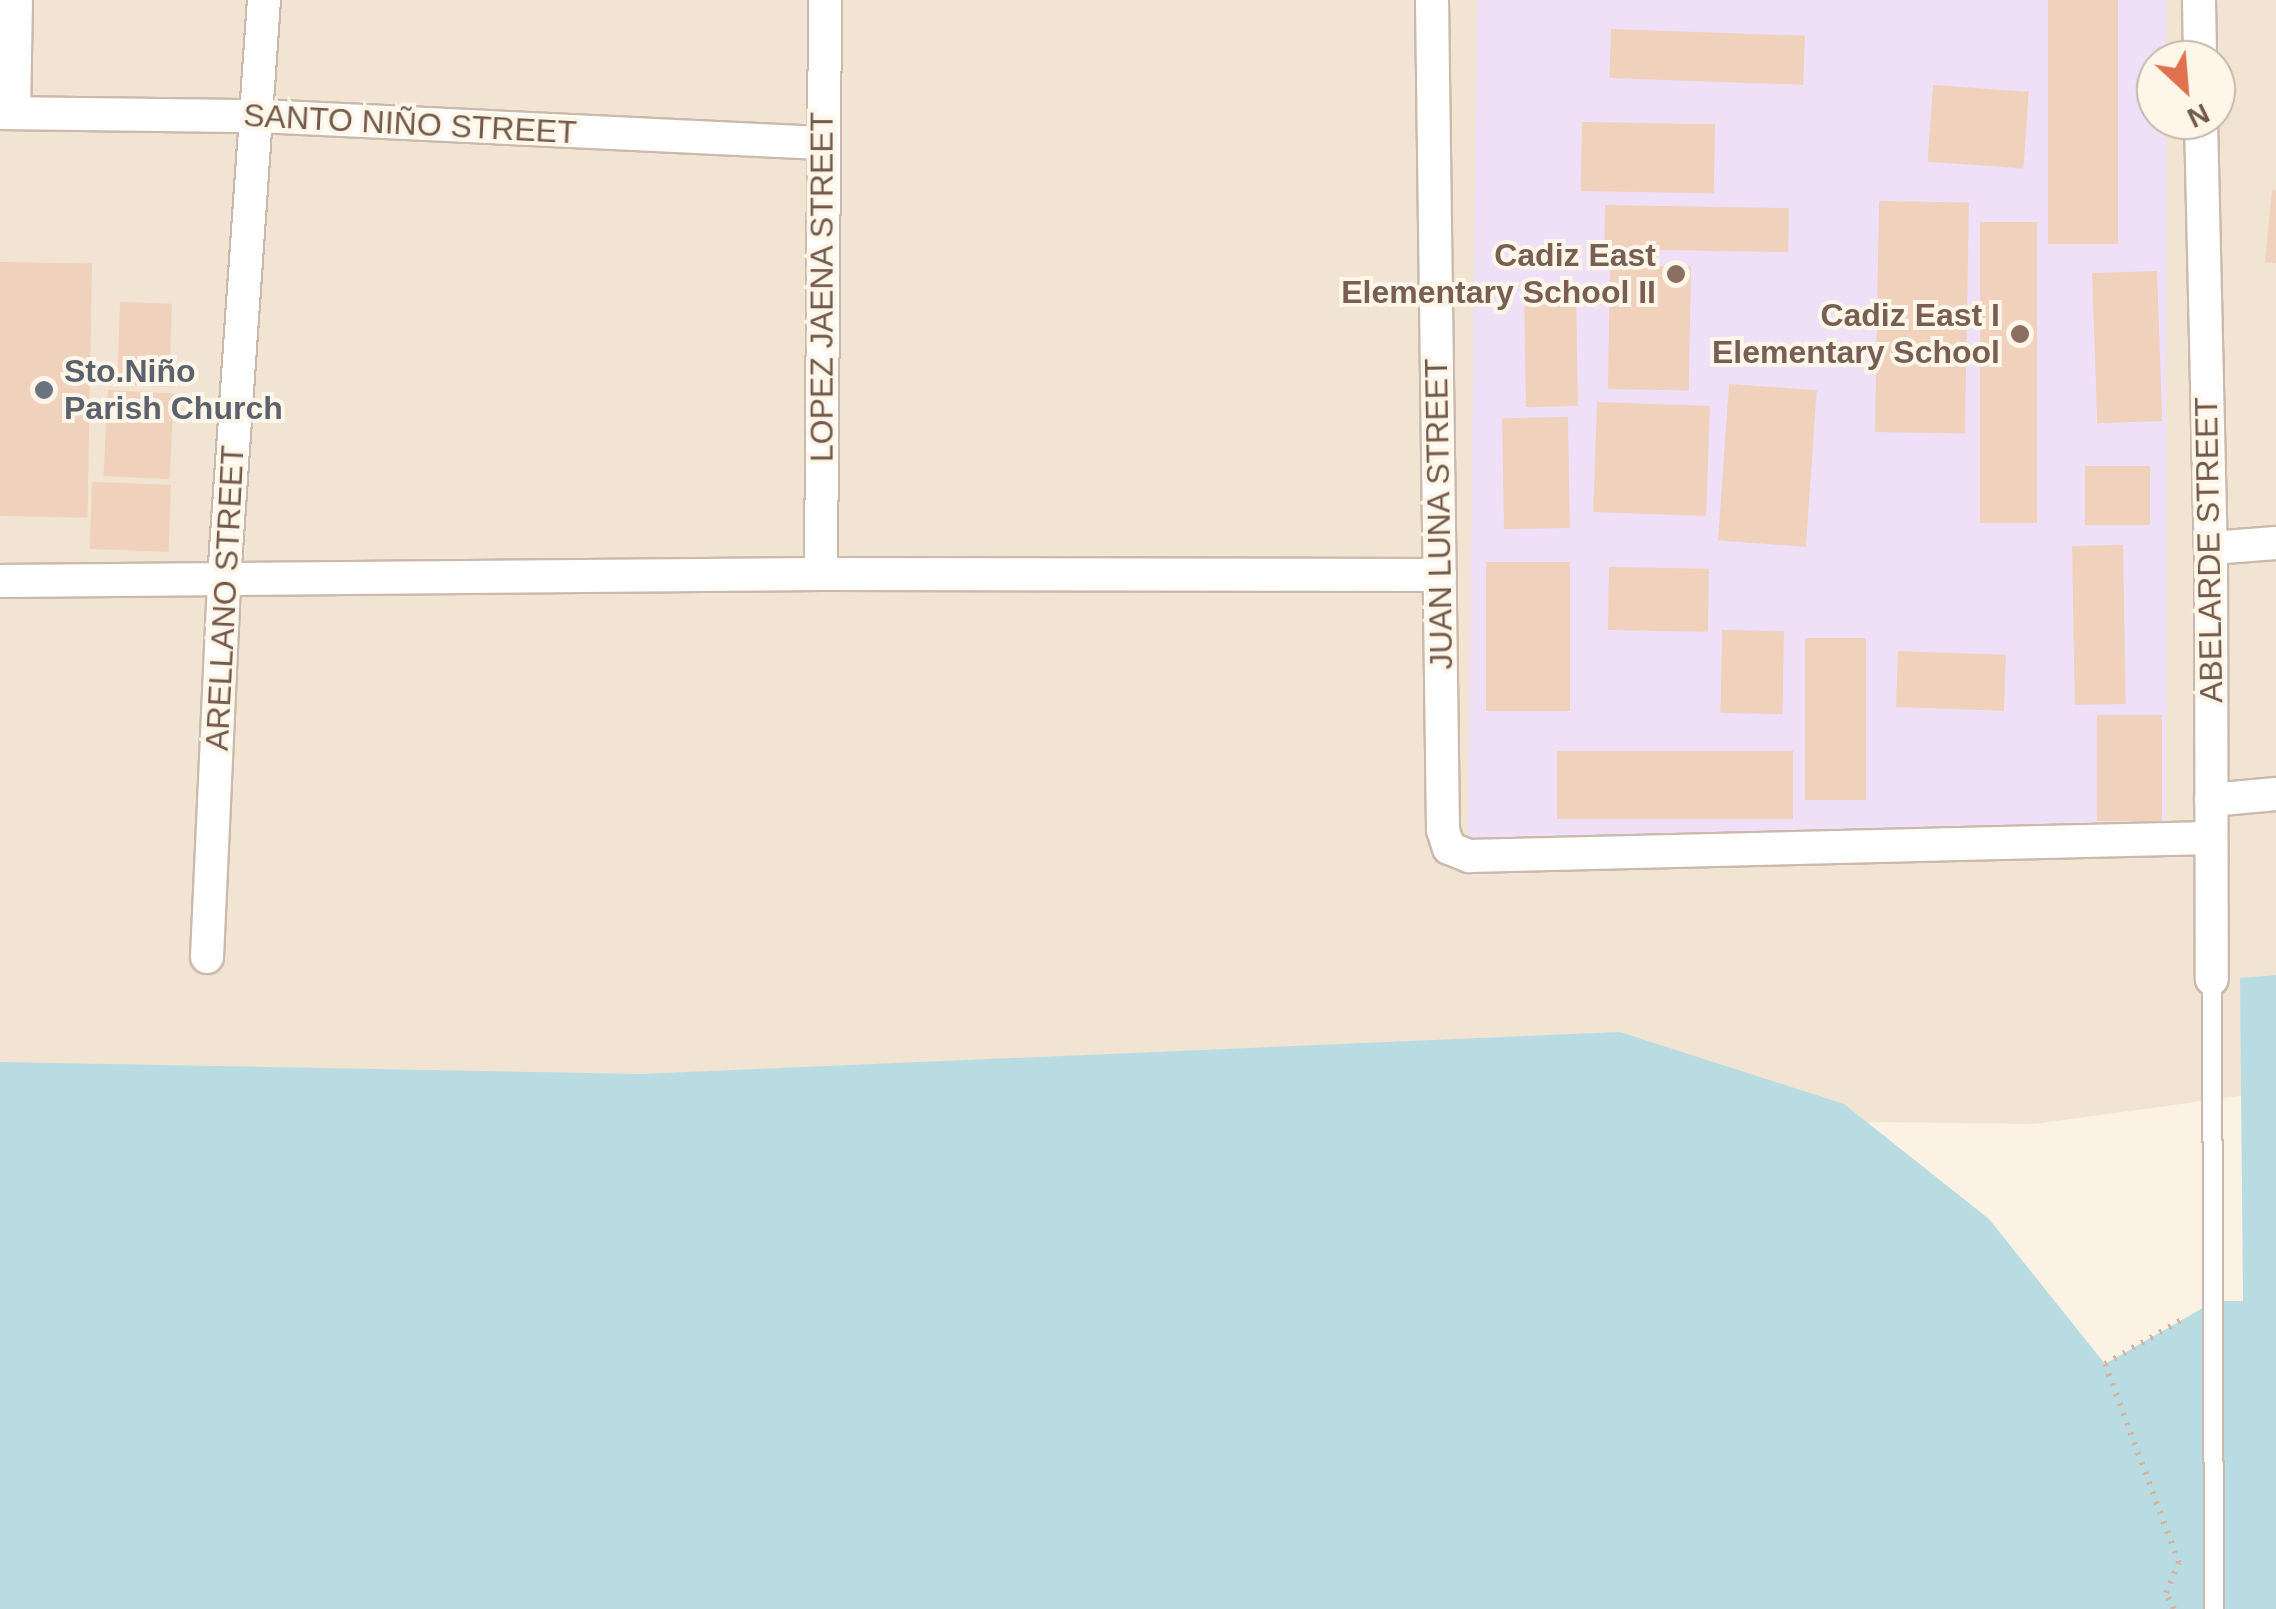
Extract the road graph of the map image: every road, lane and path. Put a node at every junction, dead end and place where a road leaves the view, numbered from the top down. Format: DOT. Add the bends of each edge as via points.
graph roads {
  1 [pos="16,0"];
  2 [pos="264,0"];
  3 [pos="824,0"];
  4 [pos="1432,0"];
  5 [pos="2198,0"];
  6 [pos="2199,40"];
  7 [pos="7,113"];
  8 [pos="259,116"];
  9 [pos="2202,140"];
  10 [pos="821,143"];
  11 [pos="2276,543"];
  12 [pos="2212,548"];
  13 [pos="821,574"];
  14 [pos="1440,575"];
  15 [pos="224,580"];
  16 [pos="0,581"];
  17 [pos="2276,794"];
  18 [pos="2211,800"];
  19 [pos="2210,838"];
  20 [pos="207,957"];
  21 [pos="2212,980"];
  22 [pos="2105,1364"];
  23 [pos="2174,1609"];
  24 [pos="2214,1609"];
  1 -- 7 [label="street"];
  2 -- 8 [label="street, ARELLANO STREET"];
  3 -- 10 [label="street, LOPEZ JAENA STREET"];
  4 -- 14 [label="street, JUAN LUNA STREET"];
  5 -- 6 [label="street"];
  7 -- 8 [label="street, SANTO NIÑO STREET"];
  8 -- 10 [label="street, SANTO NIÑO STREET"];
  8 -- 15 [label="street, ARELLANO STREET"];
  9 -- 12 [label="street, ABELARDE STREET"];
  10 -- 13 [label="street, LOPEZ JAENA STREET"];
  11 -- 12 [label="street"];
  12 -- 18 [label="street, ABELARDE STREET"];
  13 -- 14 [label="street"];
  13 -- 15 [label="street"];
  14 -- 19 [label="street, JUAN LUNA STREET" via="1443,830 1449,848 1469,856"];
  15 -- 16 [label="street"];
  15 -- 20 [label="street, ARELLANO STREET"];
  17 -- 18 [label="street"];
  18 -- 19 [label="street, ABELARDE STREET"];
  19 -- 21 [label="street, ABELARDE STREET"];
  21 -- 24 [label="lane"];
  22 -- 23 [label="path" via="2179,1563 2166,1594"];
}
